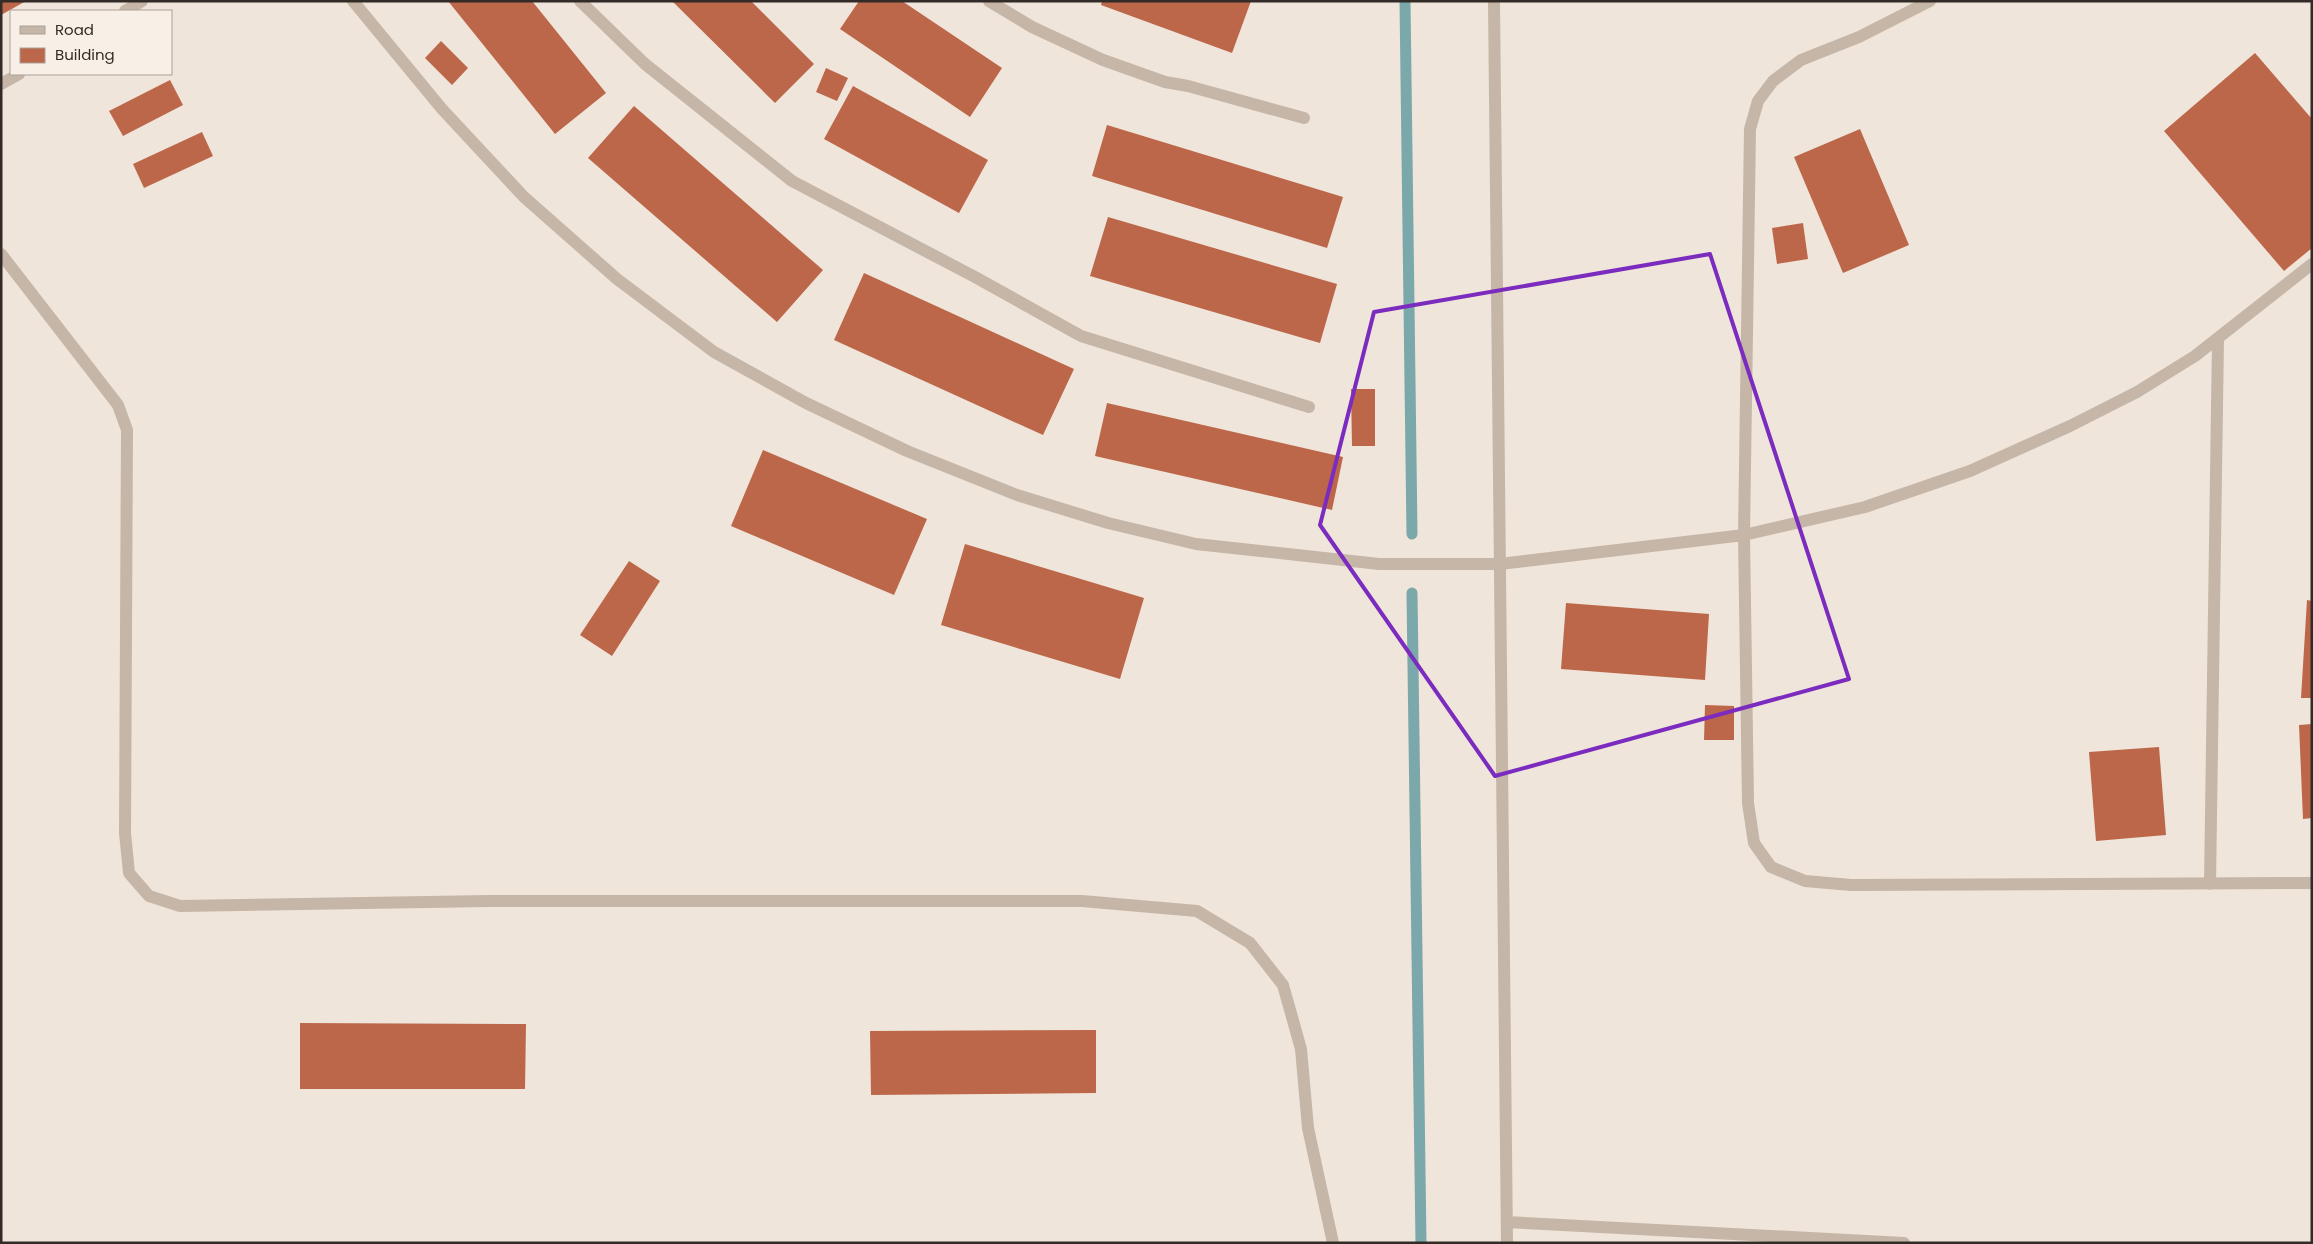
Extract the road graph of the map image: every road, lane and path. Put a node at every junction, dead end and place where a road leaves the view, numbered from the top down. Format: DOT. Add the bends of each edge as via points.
graph roads {
  1 [pos="142,1"];
  2 [pos="353,1"];
  3 [pos="580,1"];
  4 [pos="989,1"];
  5 [pos="1494,1"];
  6 [pos="1930,1"];
  7 [pos="127,10"];
  8 [pos="17,75"];
  9 [pos="1,84"];
  10 [pos="1304,118"];
  11 [pos="1,254"];
  12 [pos="2312,264"];
  13 [pos="2218,338"];
  14 [pos="1309,407"];
  15 [pos="1744,535"];
  16 [pos="1500,564"];
  17 [pos="2312,883"];
  18 [pos="2210,884"];
  19 [pos="1507,1222"];
  20 [pos="1333,1243"];
  21 [pos="1507,1243"];
  22 [pos="1904,1243"];
  1 -- 7 [label="lane"];
  2 -- 16 [label="lane" via="442,109 524,197 618,279 714,352 806,403 907,451 1008,491 1108,523 1196,544 1379,564"];
  3 -- 14 [label="lane" via="646,64 792,181 1081,336"];
  4 -- 10 [label="lane" via="1032,27 1103,60 1165,82"];
  5 -- 16 [label="lane"];
  6 -- 15 [label="lane" via="1859,37 1800,60 1773,81 1758,101 1750,129 1748,167"];
  8 -- 9 [label="lane"];
  11 -- 20 [label="lane" via="118,405 127,430 125,833 129,874 149,896 180,906 489,901 1082,900 1197,911 1250,943 1283,985 1301,1049 1308,1128"];
  12 -- 13 [label="lane"];
  13 -- 15 [label="lane" via="2137,392 1970,471 1865,507"];
  13 -- 18 [label="lane"];
  15 -- 16 [label="lane"];
  15 -- 18 [label="lane" via="1748,803 1754,843 1771,867 1805,881 1851,885"];
  16 -- 19 [label="lane"];
  17 -- 18 [label="lane"];
  19 -- 21 [label="lane"];
  19 -- 22 [label="lane"];
}
